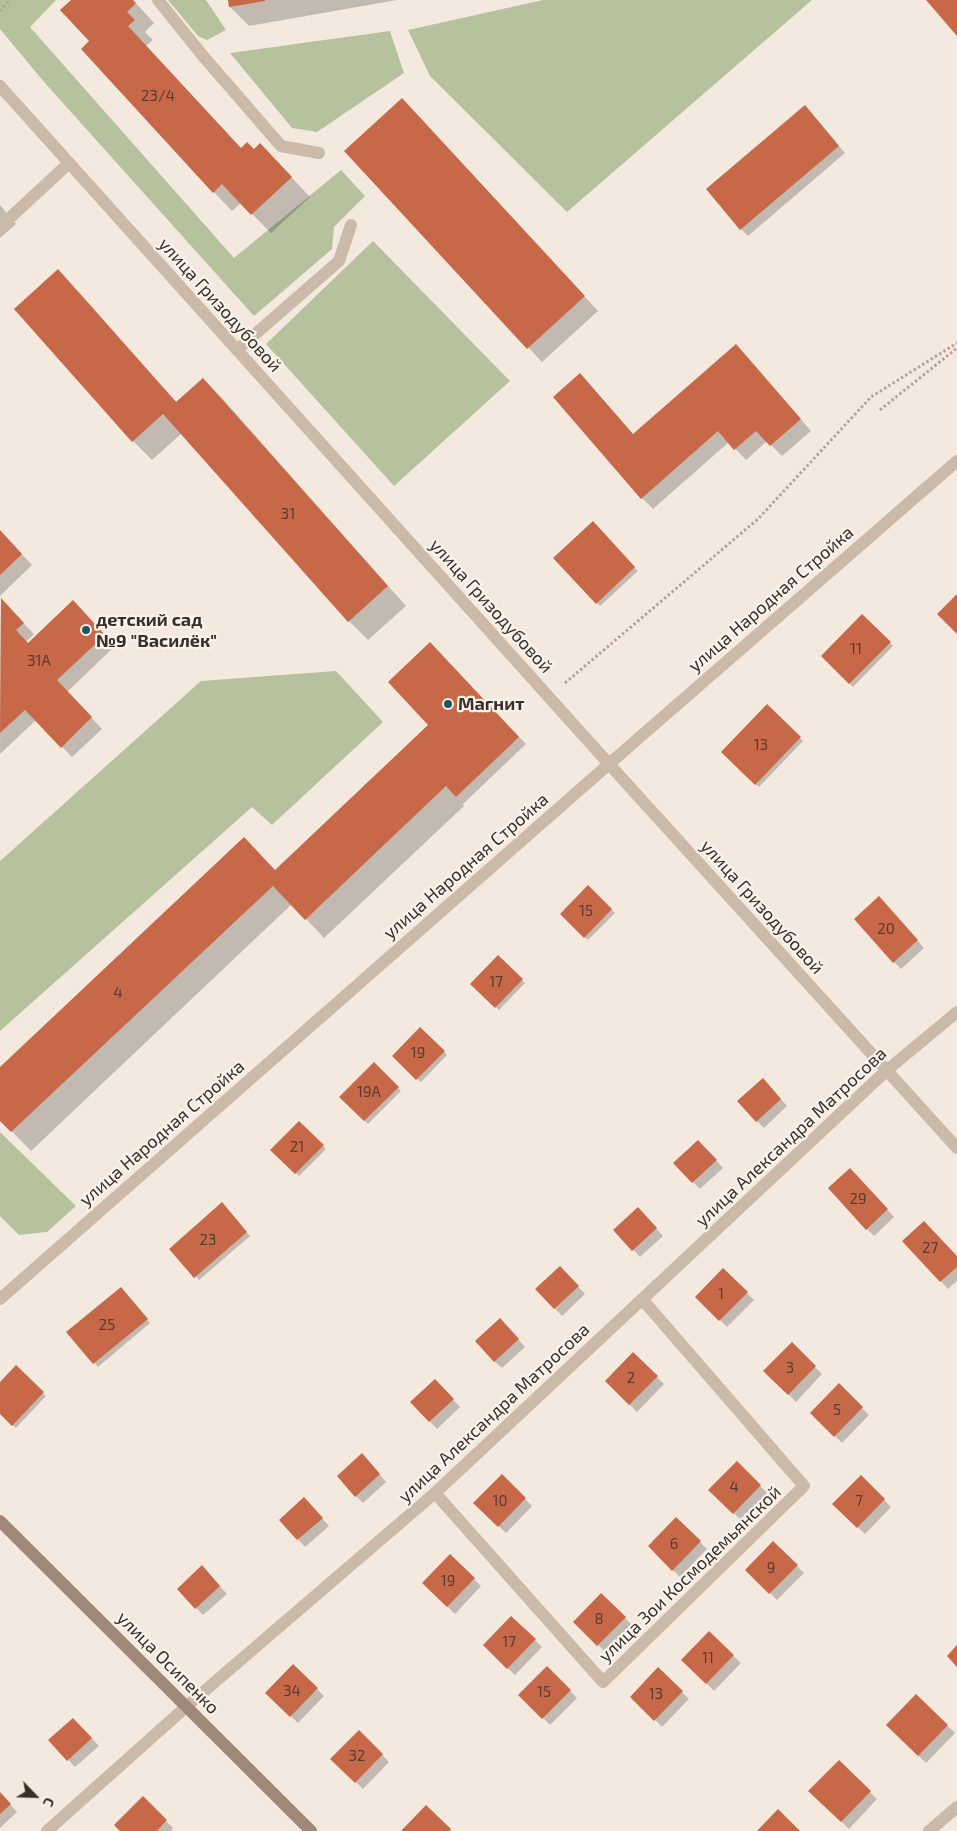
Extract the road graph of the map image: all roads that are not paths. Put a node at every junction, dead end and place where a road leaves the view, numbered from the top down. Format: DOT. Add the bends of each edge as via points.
graph roads {
  1 [pos="158,0"];
  2 [pos="0,86"];
  3 [pos="320,153"];
  4 [pos="69,163"];
  5 [pos="351,226"];
  6 [pos="0,227"];
  7 [pos="237,350"];
  8 [pos="957,461"];
  9 [pos="609,764"];
  10 [pos="957,1012"];
  11 [pos="886,1071"];
  12 [pos="957,1148"];
  13 [pos="0,1299"];
  14 [pos="642,1299"];
  15 [pos="435,1493"];
  16 [pos="0,1521"];
  17 [pos="187,1706"];
  18 [pos="957,1807"];
  19 [pos="47,1831"];
  20 [pos="311,1831"];
  21 [pos="929,1831"];
  1 -- 3 [label="street" via="281,146"];
  2 -- 4 [label="street, улица Гризодубовой"];
  4 -- 6 [label="street"];
  4 -- 7 [label="street, улица Гризодубовой"];
  5 -- 7 [label="street" via="339,261"];
  7 -- 9 [label="street, улица Гризодубовой"];
  8 -- 9 [label="street, улица Народная Стройка"];
  9 -- 11 [label="street, улица Гризодубовой"];
  9 -- 13 [label="street, улица Народная Стройка"];
  10 -- 11 [label="street, улица Александра Матросова"];
  11 -- 12 [label="street, улица Гризодубовой"];
  11 -- 14 [label="street, улица Александра Матросова"];
  14 -- 15 [label="street, улица Александра Матросова"];
  14 -- 15 [label="street, улица Зои Космодемьянской" via="804,1486 603,1682"];
  15 -- 17 [label="street, улица Александра Матросова"];
  16 -- 17 [label="street, улица Осипенко"];
  17 -- 19 [label="street, улица Александра Матросова"];
  17 -- 20 [label="street, улица Осипенко"];
  18 -- 21 [label="street"];
}
